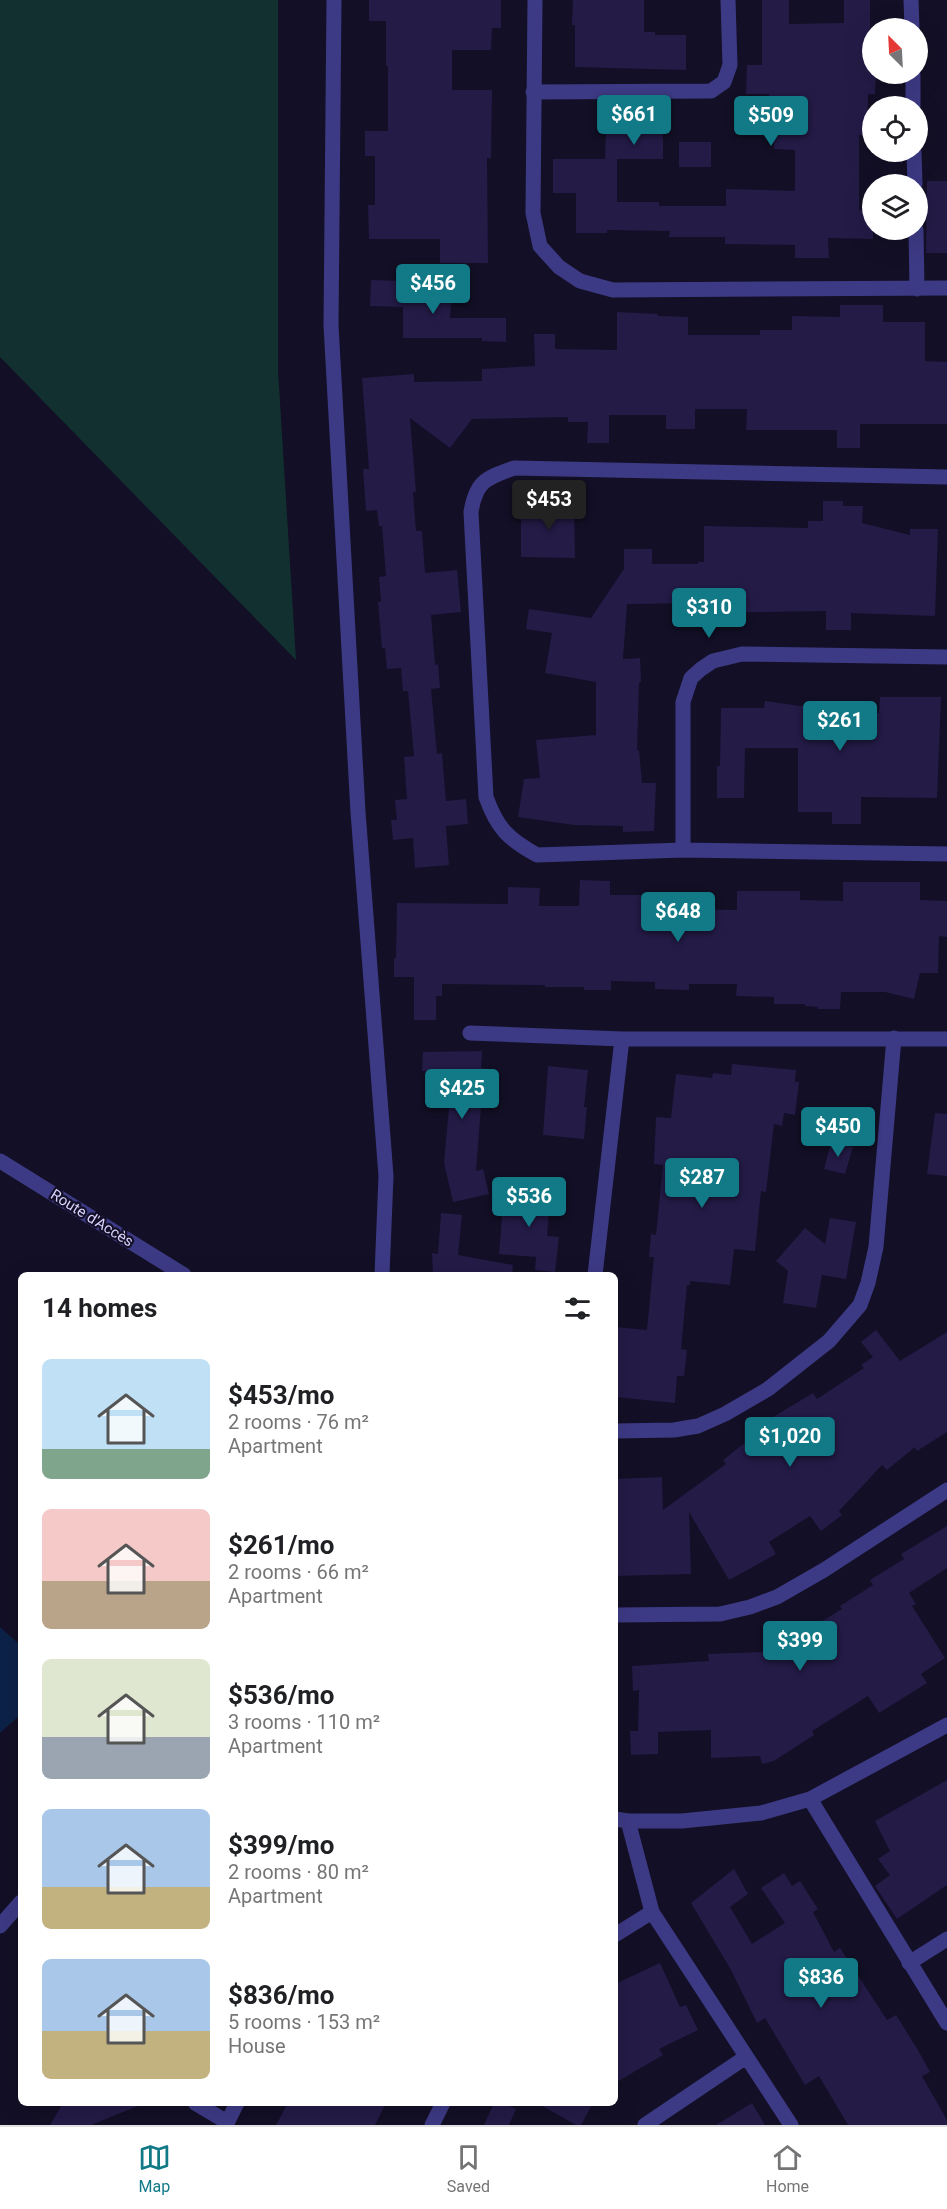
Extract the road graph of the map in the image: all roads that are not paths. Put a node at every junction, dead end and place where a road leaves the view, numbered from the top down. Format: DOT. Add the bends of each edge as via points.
graph roads {
  1 [pos="334,0"];
  2 [pos="535,0"];
  3 [pos="729,0"];
  4 [pos="911,0"];
  5 [pos="912,18"];
  6 [pos="533,92"];
  7 [pos="916,240"];
  8 [pos="947,288"];
  9 [pos="917,289"];
  10 [pos="947,477"];
  11 [pos="947,657"];
  12 [pos="683,850"];
  13 [pos="947,854"];
  14 [pos="470,1033"];
  15 [pos="894,1038"];
  16 [pos="622,1039"];
  17 [pos="947,1039"];
  18 [pos="0,1161"];
  19 [pos="179,1272"];
  20 [pos="382,1272"];
  21 [pos="595,1272"];
  22 [pos="618,1431"];
  23 [pos="947,1490"];
  24 [pos="618,1615"];
  25 [pos="947,1725"];
  26 [pos="810,1799"];
  27 [pos="622,1820"];
  28 [pos="18,1905"];
  29 [pos="652,1912"];
  30 [pos="0,1926"];
  31 [pos="618,1933"];
  32 [pos="947,1939"];
  33 [pos="909,1963"];
  34 [pos="947,2023"];
  35 [pos="746,2056"];
  36 [pos="200,2106"];
  37 [pos="235,2106"];
  38 [pos="442,2106"];
  39 [pos="226,2123"];
  40 [pos="432,2125"];
  41 [pos="645,2125"];
  42 [pos="791,2125"];
  1 -- 20 [label="street" via="331,325 358,812 386,1176"];
  2 -- 6 [label="street"];
  3 -- 6 [label="street" via="730,65 724,82 711,91"];
  4 -- 5 [label="street"];
  6 -- 9 [label="street" via="533,213 540,246 559,267 580,281 613,290"];
  7 -- 9 [label="street"];
  8 -- 9 [label="street"];
  10 -- 12 [label="street" via="514,468 490,477 474,493 471,512 486,797 492,814 516,844 537,855"];
  11 -- 12 [label="street" via="742,654 713,661 701,669 691,678 683,702"];
  12 -- 13 [label="street"];
  14 -- 16 [label="street"];
  15 -- 16 [label="street"];
  15 -- 17 [label="street"];
  15 -- 22 [label="street" via="876,1247 860,1305 829,1341 768,1389 725,1414 698,1426 674,1430"];
  16 -- 21 [label="street"];
  18 -- 19 [label="street, Route d'Accès"];
  23 -- 24 [label="street" via="824,1570 759,1604 720,1614"];
  25 -- 26 [label="street"];
  26 -- 27 [label="street" via="760,1813 682,1821"];
  26 -- 33 [label="street"];
  27 -- 29 [label="street"];
  28 -- 30 [label="street"];
  29 -- 31 [label="street"];
  29 -- 35 [label="street"];
  32 -- 33 [label="street"];
  33 -- 34 [label="street"];
  35 -- 41 [label="street"];
  35 -- 42 [label="street"];
  36 -- 39 [label="street"];
  37 -- 39 [label="street"];
  38 -- 40 [label="street"];
}
